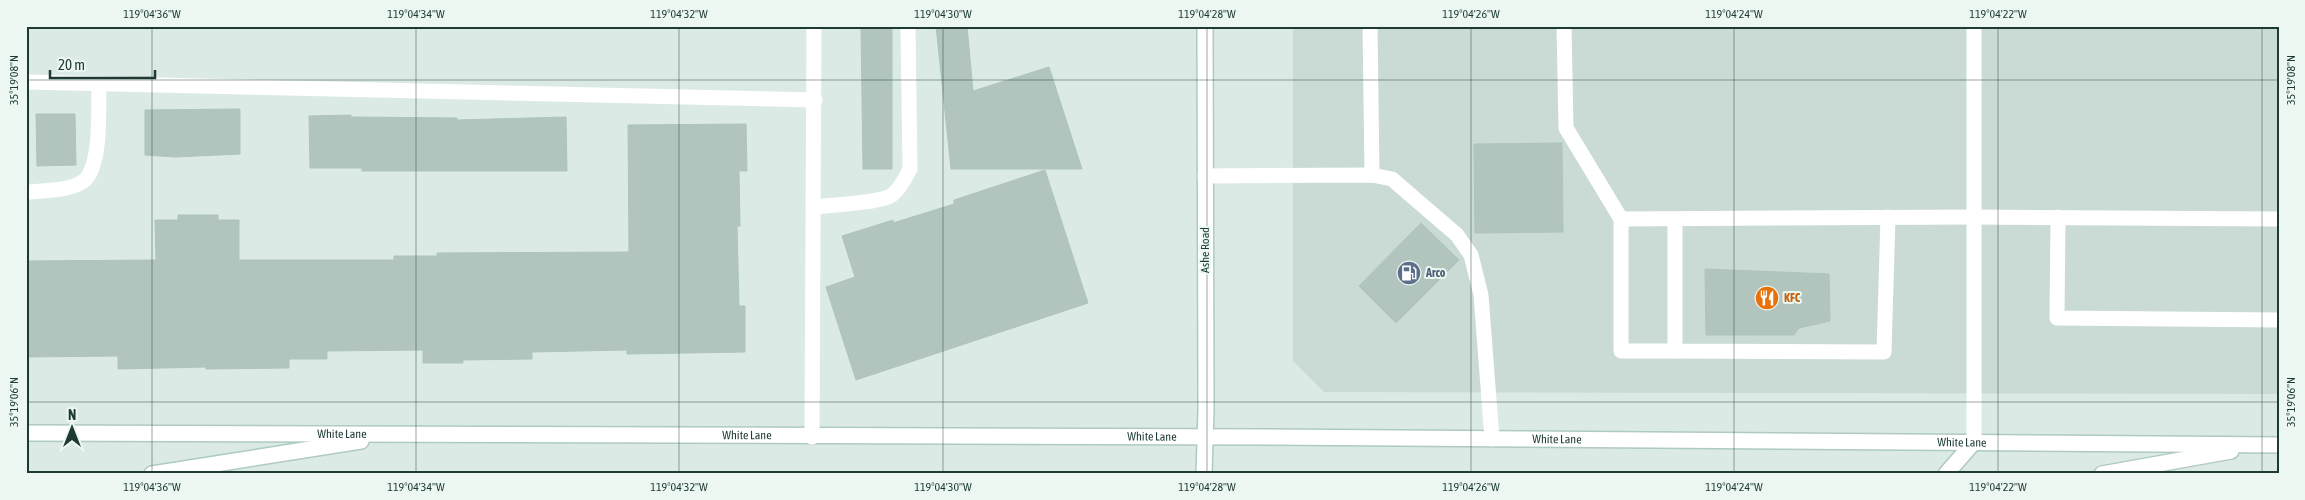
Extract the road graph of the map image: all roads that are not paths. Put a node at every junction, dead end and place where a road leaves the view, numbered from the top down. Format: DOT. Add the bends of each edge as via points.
graph roads {
  1 [pos="814,26"];
  2 [pos="908,26"];
  3 [pos="1205,26"];
  4 [pos="1370,26"];
  5 [pos="1564,26"];
  6 [pos="1974,26"];
  7 [pos="26,82"];
  8 [pos="99,84"];
  9 [pos="815,100"];
  10 [pos="1372,175"];
  11 [pos="1205,176"];
  12 [pos="26,192"];
  13 [pos="814,207"];
  14 [pos="1974,217"];
  15 [pos="1888,218"];
  16 [pos="2058,218"];
  17 [pos="1621,219"];
  18 [pos="1675,219"];
  19 [pos="2279,219"];
  20 [pos="2279,320"];
  21 [pos="1675,351"];
  22 [pos="26,433"];
  23 [pos="407,434"];
  24 [pos="812,437"];
  25 [pos="1205,437"];
  26 [pos="1492,439"];
  27 [pos="1974,442"];
  28 [pos="2274,445"];
  29 [pos="152,474"];
  30 [pos="1204,474"];
  31 [pos="1946,474"];
  32 [pos="2102,474"];
  1 -- 9 [label="main road"];
  2 -- 13 [label="main road" via="910,169 892,196"];
  3 -- 11 [label="main road, Ashe Road"];
  4 -- 10 [label="main road"];
  5 -- 17 [label="main road" via="1566,128"];
  6 -- 14 [label="main road"];
  7 -- 8 [label="main road"];
  8 -- 9 [label="main road"];
  8 -- 12 [label="main road" via="94,163 85,180 58,191"];
  9 -- 13 [label="main road"];
  10 -- 11 [label="main road"];
  10 -- 26 [label="main road" via="1392,179 1457,236 1471,255 1481,294"];
  11 -- 25 [label="main road, Ashe Road"];
  13 -- 24 [label="main road"];
  14 -- 15 [label="main road"];
  14 -- 16 [label="main road"];
  14 -- 27 [label="main road"];
  15 -- 18 [label="main road"];
  15 -- 21 [label="main road" via="1884,352"];
  16 -- 19 [label="main road"];
  16 -- 20 [label="main road" via="2056,318"];
  17 -- 18 [label="main road"];
  17 -- 21 [label="main road" via="1621,351"];
  18 -- 21 [label="main road"];
  22 -- 23 [label="main road, White Lane"];
  23 -- 24 [label="main road, White Lane"];
  23 -- 29 [label="main road"];
  24 -- 25 [label="main road, White Lane"];
  25 -- 26 [label="main road, White Lane"];
  25 -- 30 [label="main road, Ashe Road"];
  26 -- 27 [label="main road, White Lane"];
  27 -- 28 [label="main road, White Lane"];
  27 -- 31 [label="main road"];
  28 -- 32 [label="main road"];
}
